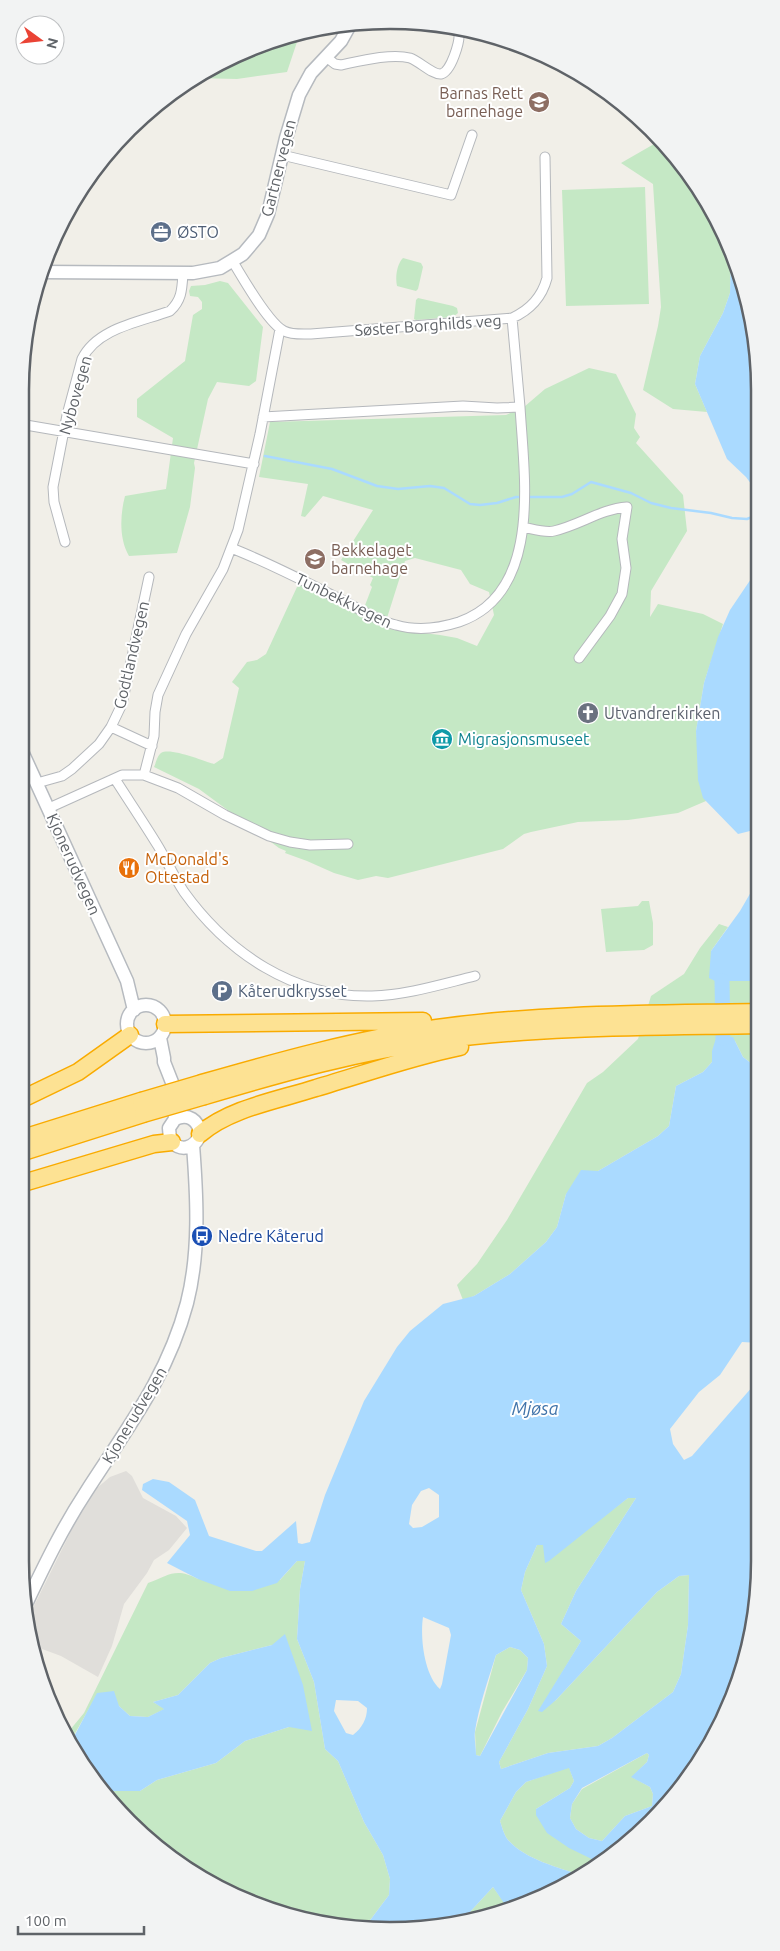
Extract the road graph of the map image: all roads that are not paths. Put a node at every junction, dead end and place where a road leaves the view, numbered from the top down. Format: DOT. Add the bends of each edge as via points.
graph roads {
  1 [pos="346,32"];
  2 [pos="460,36"];
  3 [pos="326,57"];
  4 [pos="472,134"];
  5 [pos="282,156"];
  6 [pos="545,157"];
  7 [pos="233,262"];
  8 [pos="49,272"];
  9 [pos="183,273"];
  10 [pos="512,318"];
  11 [pos="280,329"];
  12 [pos="520,407"];
  13 [pos="263,417"];
  14 [pos="29,425"];
  15 [pos="64,431"];
  16 [pos="254,464"];
  17 [pos="523,527"];
  18 [pos="65,542"];
  19 [pos="231,548"];
  20 [pos="148,577"];
  21 [pos="579,658"];
  22 [pos="111,727"];
  23 [pos="152,746"];
  24 [pos="29,765"];
  25 [pos="144,775"];
  26 [pos="114,779"];
  27 [pos="38,783"];
  28 [pos="49,808"];
  29 [pos="348,844"];
  30 [pos="475,976"];
  31 [pos="139,1008"];
  32 [pos="751,1018"];
  33 [pos="511,1026"];
  34 [pos="163,1031"];
  35 [pos="130,1034"];
  36 [pos="146,1043"];
  37 [pos="164,1062"];
  38 [pos="174,1090"];
  39 [pos="29,1096"];
  40 [pos="142,1107"];
  41 [pos="189,1117"];
  42 [pos="175,1119"];
  43 [pos="29,1137"];
  44 [pos="187,1142"];
  45 [pos="29,1150"];
  46 [pos="29,1181"];
  47 [pos="31,1595"];
  1 -- 3 [label="main road, Gartnervegen"];
  2 -- 3 [label="street" via="453,60 443,74 404,57 340,65"];
  3 -- 5 [label="main road, Gartnervegen" via="311,73 299,95"];
  4 -- 5 [label="street" via="451,195"];
  5 -- 7 [label="main road, Gartnervegen" via="263,227 250,248"];
  6 -- 10 [label="street, Søster Borghilds veg" via="547,278 533,304"];
  7 -- 9 [label="main road, Gartnervegen" via="214,270"];
  7 -- 11 [label="street"];
  8 -- 9 [label="main road, Gartnervegen"];
  9 -- 15 [label="street, Nybovegen" via="182,293 178,304 170,311 108,334 86,352"];
  10 -- 11 [label="street, Søster Borghilds veg" via="311,334"];
  10 -- 12 [label="street, Tunbekkvegen"];
  11 -- 13 [label="street"];
  12 -- 13 [label="street" via="463,406"];
  12 -- 17 [label="street, Tunbekkvegen"];
  13 -- 16 [label="street"];
  14 -- 15 [label="street"];
  15 -- 16 [label="street"];
  15 -- 18 [label="street, Nybovegen" via="53,494"];
  16 -- 19 [label="street"];
  17 -- 19 [label="street, Tunbekkvegen" via="514,564 495,599 470,618 425,630 385,622"];
  17 -- 21 [label="street" via="552,531 613,508 627,507 622,539 626,568 622,594"];
  19 -- 23 [label="street" via="158,695"];
  20 -- 22 [label="street, Godtlandvegen" via="122,704"];
  22 -- 23 [label="street"];
  22 -- 27 [label="street, Godtlandvegen" via="94,750 72,770"];
  23 -- 25 [label="street"];
  24 -- 27 [label="main road, Kjonerudvegen"];
  25 -- 26 [label="street"];
  25 -- 29 [label="street" via="178,788 269,836 310,846"];
  26 -- 28 [label="street"];
  26 -- 30 [label="street" via="184,891 204,917 240,950 277,975 333,993 372,996"];
  27 -- 28 [label="main road, Kjonerudvegen"];
  28 -- 31 [label="main road, Kjonerudvegen"];
  31 -- 34 [label="main road, Kjonerudvegen" via="154,1007 160,1011"];
  31 -- 35 [label="main road" via="128,1019"];
  32 -- 33 [label="highway" via="595,1015"];
  33 -- 34 [label="highway" via="444,1019"];
  33 -- 40 [label="highway, bridge" via="438,1028 368,1040 281,1060"];
  33 -- 44 [label="highway" via="242,1111 212,1124"];
  34 -- 36 [label="main road" via="154,1042"];
  34 -- 37 [label="main road, Kjonerudvegen"];
  35 -- 36 [label="main road, Kjonerudvegen"];
  35 -- 39 [label="highway" via="78,1072"];
  36 -- 37 [label="main road, Kjonerudvegen"];
  37 -- 38 [label="main road, Kjonerudvegen"];
  38 -- 41 [label="main road, Kjonerudvegen"];
  38 -- 42 [label="main road, Kjonerudvegen"];
  40 -- 43 [label="highway"];
  40 -- 45 [label="highway"];
  41 -- 42 [label="main road"];
  41 -- 44 [label="main road, Kjonerudvegen" via="198,1124"];
  42 -- 44 [label="main road, Kjonerudvegen" via="169,1128 169,1136"];
  44 -- 46 [label="highway" via="154,1144"];
  44 -- 47 [label="main road, Kjonerudvegen" via="196,1226 194,1267 187,1302 163,1369 146,1402 69,1520"];
}
